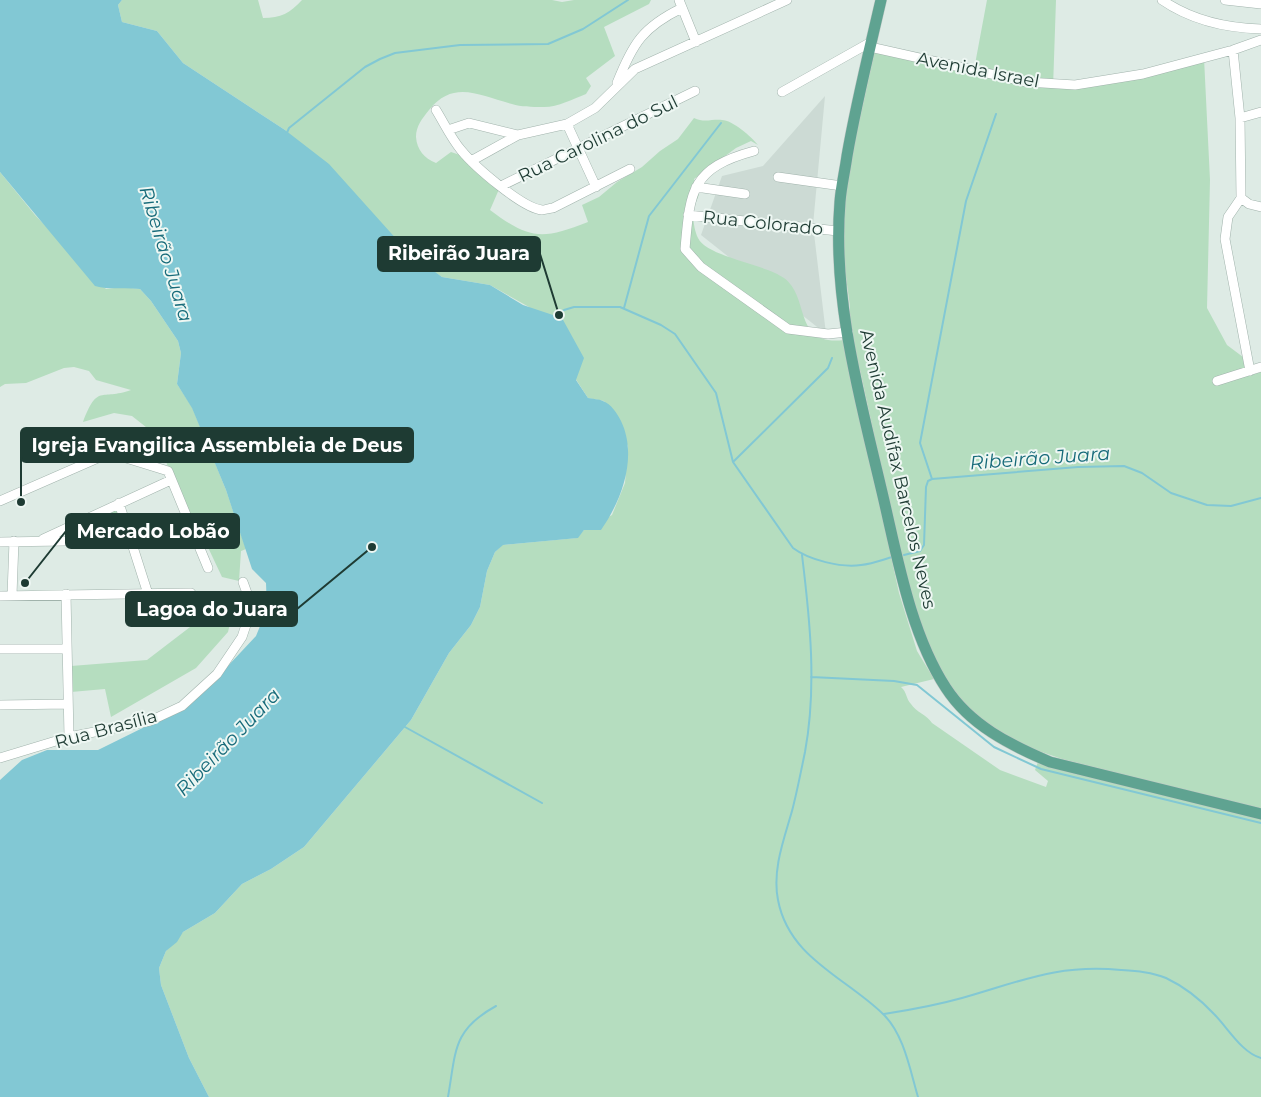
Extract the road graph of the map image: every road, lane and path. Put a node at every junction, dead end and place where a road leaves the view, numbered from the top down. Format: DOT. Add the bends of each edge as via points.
graph roads {
  1 [pos="787,0"];
  2 [pos="881,0"];
  3 [pos="1162,0"];
  4 [pos="1225,0"];
  5 [pos="680,2"];
  6 [pos="774,3"];
  7 [pos="1261,4"];
  8 [pos="1261,30"];
  9 [pos="1261,40"];
  10 [pos="696,42"];
  11 [pos="871,44"];
  12 [pos="1234,50"];
  13 [pos="616,85"];
  14 [pos="695,91"];
  15 [pos="782,92"];
  16 [pos="436,110"];
  17 [pos="1261,112"];
  18 [pos="1240,118"];
  19 [pos="566,124"];
  20 [pos="448,130"];
  21 [pos="518,135"];
  22 [pos="578,147"];
  23 [pos="754,151"];
  24 [pos="471,161"];
  25 [pos="630,169"];
  26 [pos="778,177"];
  27 [pos="501,186"];
  28 [pos="842,186"];
  29 [pos="596,187"];
  30 [pos="696,187"];
  31 [pos="746,194"];
  32 [pos="1241,198"];
  33 [pos="1261,207"];
  34 [pos="688,215"];
  35 [pos="838,231"];
  36 [pos="848,332"];
  37 [pos="1261,367"];
  38 [pos="1250,370"];
  39 [pos="1217,381"];
  40 [pos="171,480"];
  41 [pos="0,501"];
  42 [pos="119,503"];
  43 [pos="43,539"];
  44 [pos="130,540"];
  45 [pos="14,541"];
  46 [pos="0,542"];
  47 [pos="208,568"];
  48 [pos="243,582"];
  49 [pos="191,593"];
  50 [pos="66,594"];
  51 [pos="148,594"];
  52 [pos="12,595"];
  53 [pos="0,596"];
  54 [pos="0,649"];
  55 [pos="67,649"];
  56 [pos="68,704"];
  57 [pos="0,705"];
  58 [pos="69,737"];
  59 [pos="0,758"];
  60 [pos="1261,814"];
  1 -- 6 [label="street"];
  2 -- 11 [label="main road, Avenida Audifax Barcelos Neves"];
  3 -- 8 [label="street" via="1189,15 1214,23"];
  4 -- 7 [label="street"];
  5 -- 10 [label="street"];
  5 -- 13 [label="street" via="640,36"];
  6 -- 10 [label="street"];
  9 -- 12 [label="street, Avenida Israel"];
  10 -- 13 [label="street" via="635,69"];
  11 -- 12 [label="street, Avenida Israel" via="1027,82 1075,85 1143,74"];
  11 -- 15 [label="street"];
  11 -- 28 [label="main road, Avenida Audifax Barcelos Neves"];
  12 -- 18 [label="street"];
  13 -- 19 [label="street" via="595,108"];
  14 -- 22 [label="street, Rua Carolina do Sul"];
  16 -- 20 [label="street"];
  17 -- 18 [label="street"];
  18 -- 32 [label="street"];
  19 -- 21 [label="street"];
  19 -- 22 [label="street"];
  20 -- 21 [label="street" via="469,123"];
  20 -- 24 [label="street"];
  21 -- 24 [label="street"];
  22 -- 27 [label="street, Rua Carolina do Sul"];
  22 -- 29 [label="street"];
  23 -- 30 [label="street" via="735,156 701,177"];
  24 -- 27 [label="street"];
  25 -- 29 [label="street"];
  26 -- 28 [label="street"];
  27 -- 29 [label="street" via="529,205 543,210"];
  28 -- 35 [label="main road, Avenida Audifax Barcelos Neves"];
  30 -- 31 [label="street"];
  30 -- 34 [label="street"];
  32 -- 33 [label="street"];
  32 -- 38 [label="street" via="1232,209 1225,239"];
  34 -- 35 [label="street, Rua Colorado"];
  34 -- 36 [label="street" via="685,249 701,267 788,330 828,334"];
  35 -- 36 [label="main road, Avenida Audifax Barcelos Neves" via="840,277"];
  36 -- 60 [label="main road, Avenida Audifax Barcelos Neves" via="891,532 916,622 937,673 962,708 996,736 1050,762"];
  37 -- 38 [label="street"];
  38 -- 39 [label="street"];
  40 -- 41 [label="street" via="168,471 113,454"];
  40 -- 42 [label="street"];
  40 -- 47 [label="street"];
  42 -- 43 [label="street"];
  42 -- 44 [label="street"];
  43 -- 44 [label="street"];
  43 -- 45 [label="street"];
  44 -- 51 [label="street"];
  45 -- 46 [label="street"];
  45 -- 52 [label="street"];
  48 -- 58 [label="street, Rua Brasília" via="252,607 242,637 216,674 182,706 150,721"];
  49 -- 51 [label="street"];
  50 -- 51 [label="street"];
  50 -- 52 [label="street"];
  50 -- 55 [label="street"];
  52 -- 53 [label="street"];
  54 -- 55 [label="street"];
  55 -- 56 [label="street"];
  56 -- 57 [label="street"];
  56 -- 58 [label="street"];
  58 -- 59 [label="street, Rua Brasília"];
}
